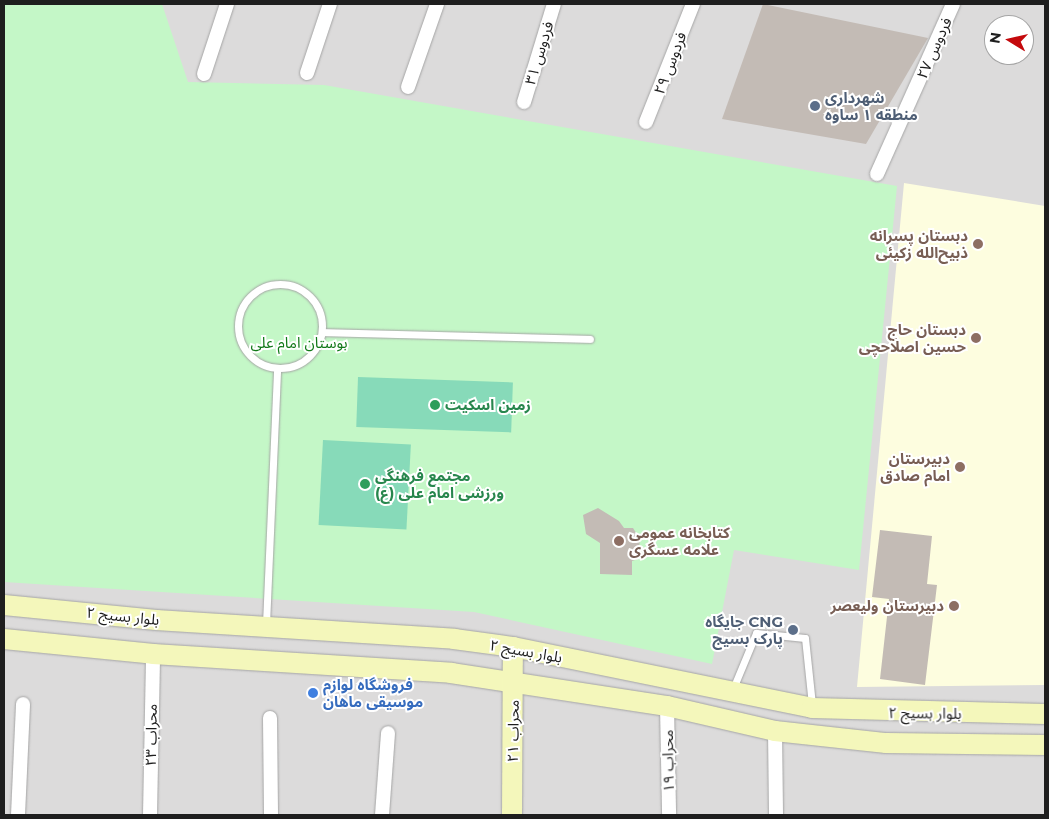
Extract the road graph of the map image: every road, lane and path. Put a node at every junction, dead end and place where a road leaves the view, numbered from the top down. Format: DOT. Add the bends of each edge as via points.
graph roads {
  1 [pos="227,4"];
  2 [pos="330,4"];
  3 [pos="437,4"];
  4 [pos="554,4"];
  5 [pos="693,4"];
  6 [pos="954,4"];
  7 [pos="307,73"];
  8 [pos="204,74"];
  9 [pos="408,87"];
  10 [pos="524,102"];
  11 [pos="646,122"];
  12 [pos="877,174"];
  13 [pos="322,332"];
  14 [pos="590,339"];
  15 [pos="277,369"];
  16 [pos="4,605"];
  17 [pos="266,627"];
  18 [pos="4,639"];
  19 [pos="513,646"];
  20 [pos="153,654"];
  21 [pos="513,681"];
  22 [pos="732,691"];
  23 [pos="22,704"];
  24 [pos="667,706"];
  25 [pos="812,708"];
  26 [pos="1045,714"];
  27 [pos="270,718"];
  28 [pos="775,731"];
  29 [pos="388,733"];
  30 [pos="1045,745"];
  31 [pos="18,815"];
  32 [pos="150,815"];
  33 [pos="271,815"];
  34 [pos="382,815"];
  35 [pos="512,815"];
  36 [pos="669,815"];
  37 [pos="776,815"];
  1 -- 8 [label="street"];
  2 -- 7 [label="street"];
  3 -- 9 [label="street"];
  4 -- 10 [label="street, فردوس ۳۱"];
  5 -- 11 [label="street, فردوس ۲۹"];
  6 -- 12 [label="street, فردوس ۲۷"];
  13 -- 14 [label="lane"];
  13 -- 15 [label="lane" via="318,344 306,359 289,368"];
  13 -- 15 [label="lane" via="318,308 301,289 276,284 253,293 239,314 239,339 254,360"];
  15 -- 17 [label="lane"];
  16 -- 17 [label="main road, بلوار بسیج ۲"];
  17 -- 19 [label="main road, بلوار بسیج ۲"];
  18 -- 20 [label="main road, بلوار بسیج ۲"];
  19 -- 21 [label="main road, محراب ۲۱"];
  19 -- 22 [label="main road, بلوار بسیج ۲"];
  20 -- 21 [label="main road, بلوار بسیج ۲" via="451,673"];
  20 -- 32 [label="street, محراب ۲۳"];
  21 -- 24 [label="main road, بلوار بسیج ۲"];
  21 -- 35 [label="main road, محراب ۲۱"];
  22 -- 25 [label="main road, بلوار بسیج ۲"];
  22 -- 25 [label="lane" via="756,633 805,638"];
  23 -- 31 [label="street"];
  24 -- 28 [label="main road, بلوار بسیج ۲"];
  24 -- 36 [label="street, محراب ۱۹"];
  25 -- 26 [label="main road, بلوار بسیج ۲"];
  27 -- 33 [label="street"];
  28 -- 30 [label="main road, بلوار بسیج ۲" via="886,743"];
  28 -- 37 [label="street"];
  29 -- 34 [label="street"];
}
